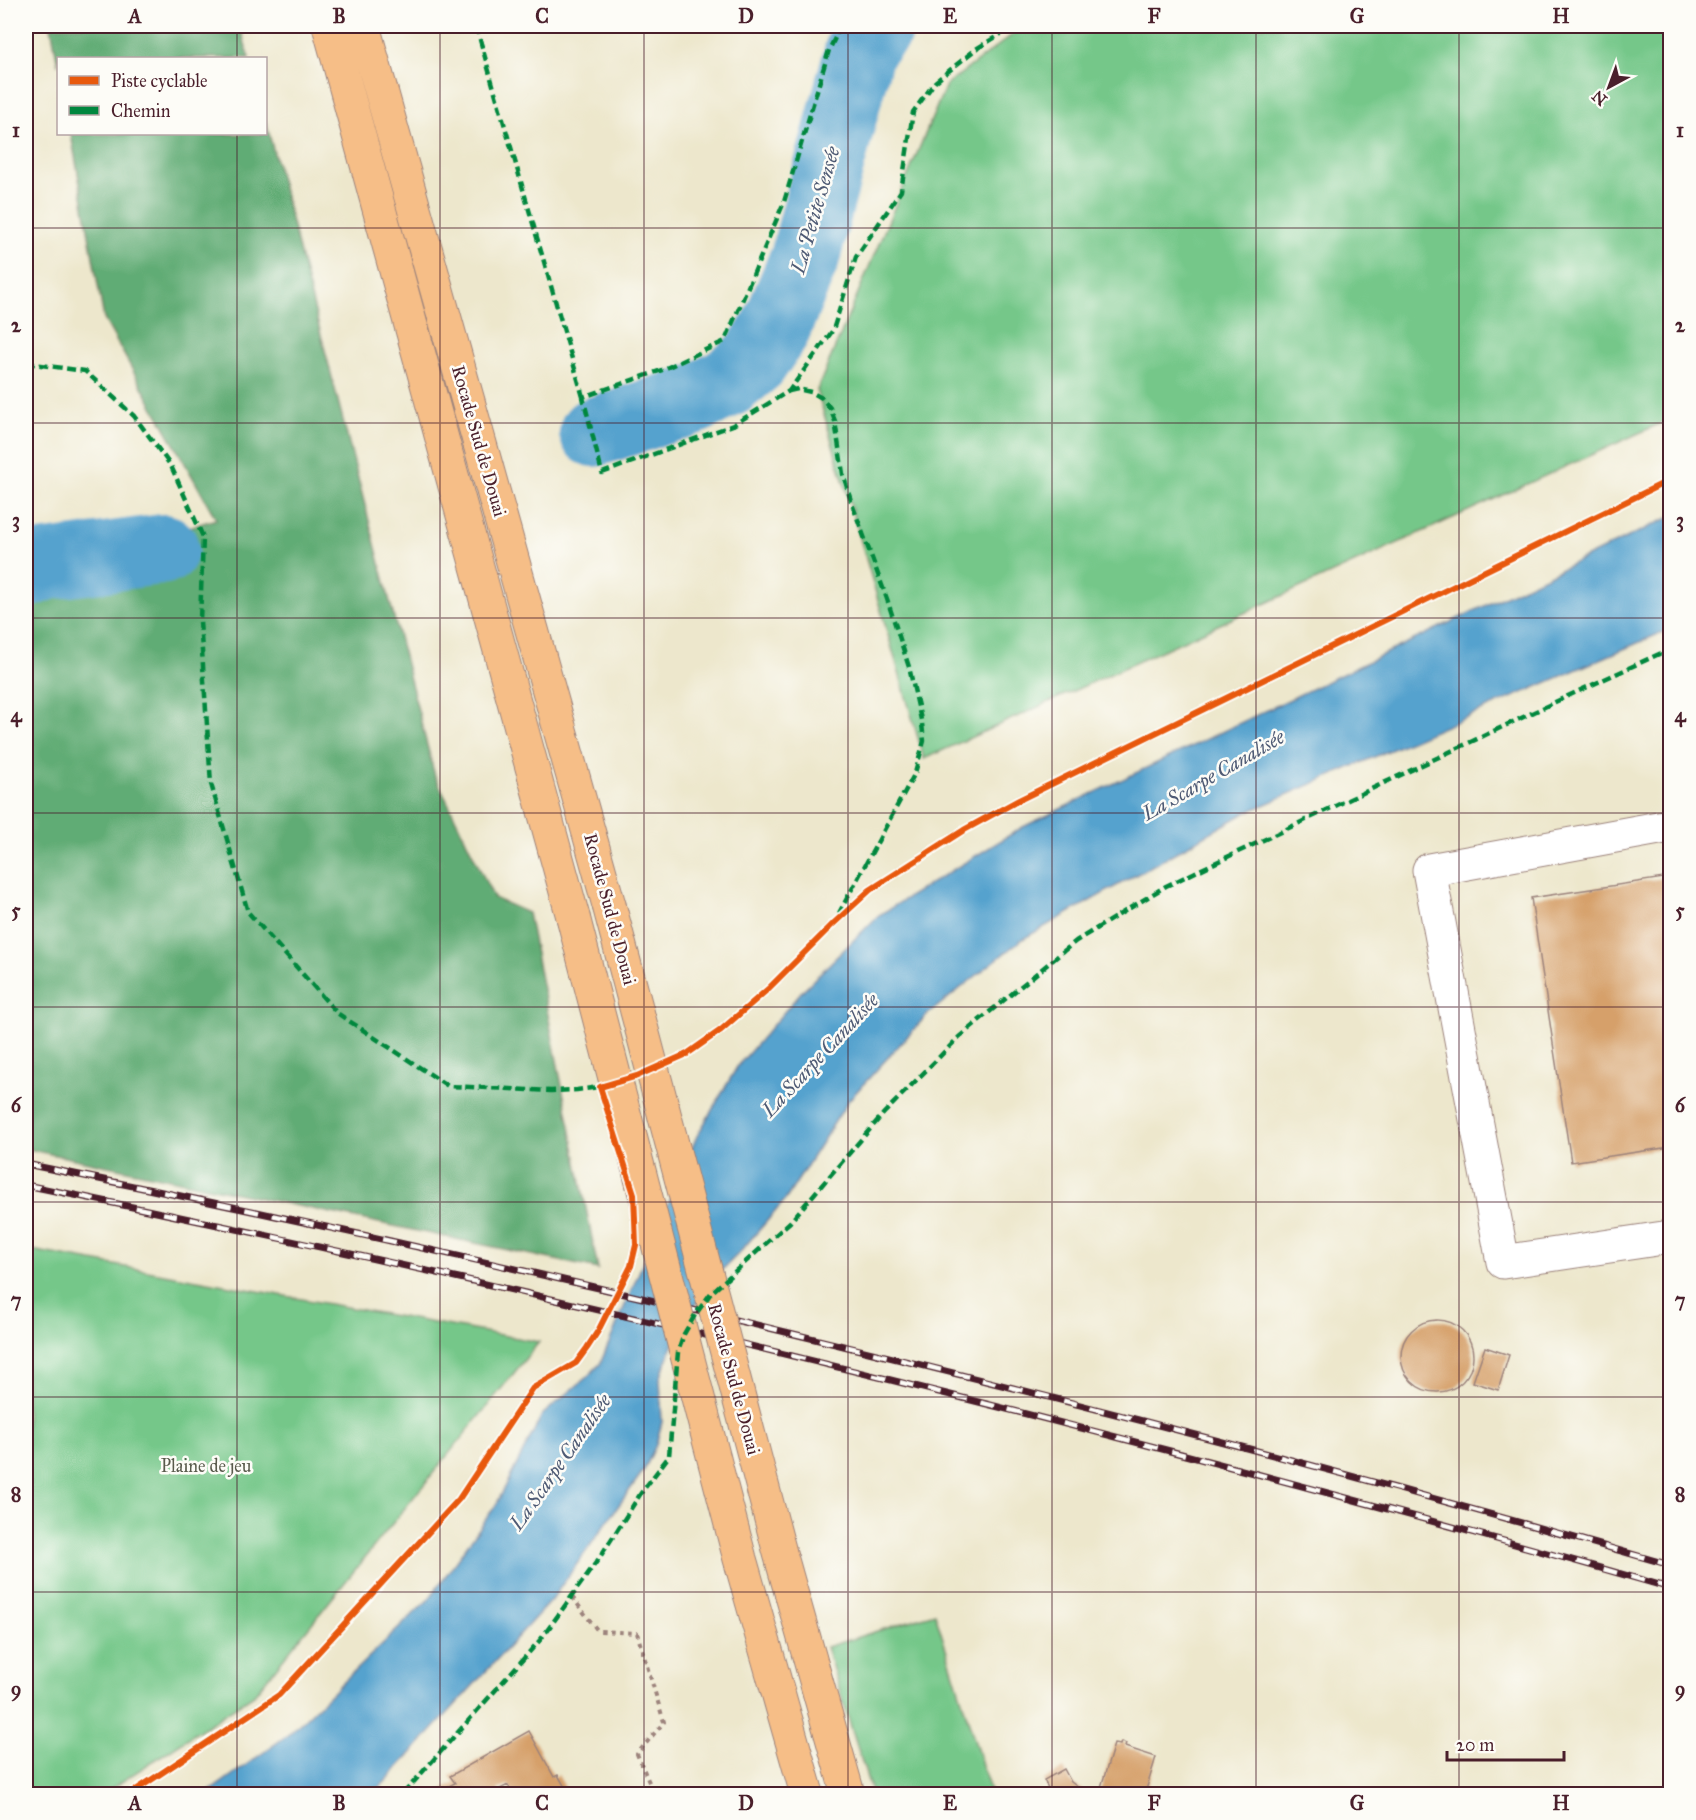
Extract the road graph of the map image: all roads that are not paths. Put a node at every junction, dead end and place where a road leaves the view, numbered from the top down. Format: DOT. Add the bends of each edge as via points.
graph roads {
  1 [pos="329,26"];
  2 [pos="363,26"];
  3 [pos="1671,826"];
  4 [pos="1671,1237"];
  5 [pos="807,1794"];
  6 [pos="848,1794"];
  1 -- 5 [label="highway, Rocade Sud de Douai, bridge" via="573,917 740,1559"];
  2 -- 6 [label="highway, Rocade Sud de Douai, bridge" via="609,905 780,1553"];
  3 -- 4 [label="lane" via="1429,870 1503,1262"];
}
